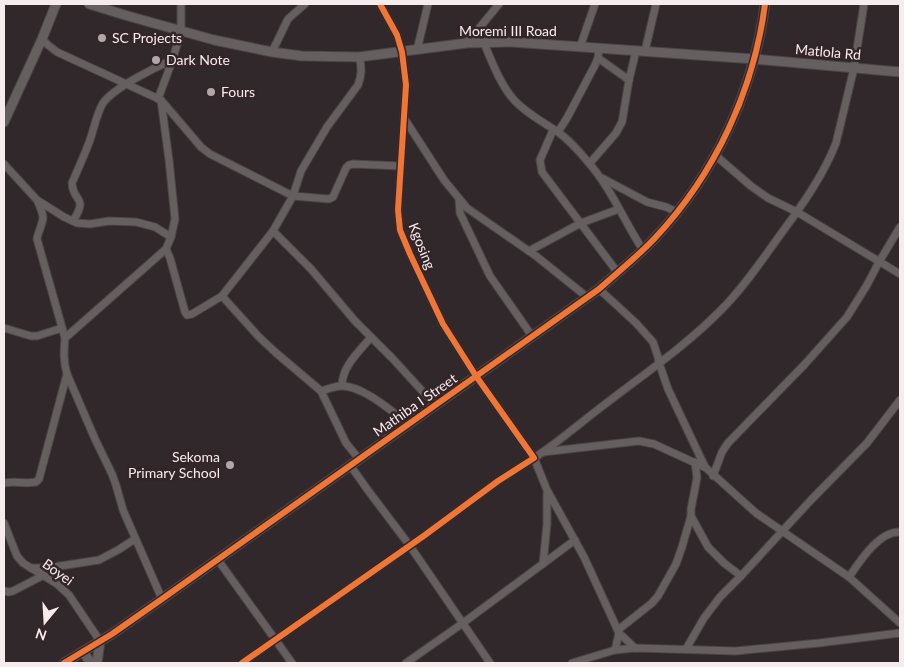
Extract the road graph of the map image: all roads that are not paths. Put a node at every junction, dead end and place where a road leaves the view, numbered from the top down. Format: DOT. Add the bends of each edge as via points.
graph roads {
  1 [pos="56,4"];
  2 [pos="89,4"];
  3 [pos="181,4"];
  4 [pos="305,4"];
  5 [pos="380,4"];
  6 [pos="428,4"];
  7 [pos="499,4"];
  8 [pos="595,4"];
  9 [pos="656,4"];
  10 [pos="765,4"];
  11 [pos="864,4"];
  12 [pos="181,32"];
  13 [pos="42,39"];
  14 [pos="467,43"];
  15 [pos="484,43"];
  16 [pos="580,47"];
  17 [pos="599,48"];
  18 [pos="417,50"];
  19 [pos="640,51"];
  20 [pos="272,52"];
  21 [pos="402,52"];
  22 [pos="359,57"];
  23 [pos="598,58"];
  24 [pos="754,59"];
  25 [pos="172,60"];
  26 [pos="854,68"];
  27 [pos="900,72"];
  28 [pos="629,80"];
  29 [pos="126,85"];
  30 [pos="159,100"];
  31 [pos="404,117"];
  32 [pos="4,122"];
  33 [pos="556,131"];
  34 [pos="715,155"];
  35 [pos="590,163"];
  36 [pos="4,164"];
  37 [pos="400,166"];
  38 [pos="599,176"];
  39 [pos="293,196"];
  40 [pos="459,199"];
  41 [pos="37,200"];
  42 [pos="619,209"];
  43 [pos="677,212"];
  44 [pos="796,212"];
  45 [pos="73,220"];
  46 [pos="581,223"];
  47 [pos="900,227"];
  48 [pos="273,231"];
  49 [pos="171,237"];
  50 [pos="166,248"];
  51 [pos="529,250"];
  52 [pos="644,250"];
  53 [pos="879,262"];
  54 [pos="618,272"];
  55 [pos="900,274"];
  56 [pos="599,289"];
  57 [pos="222,296"];
  58 [pos="587,297"];
  59 [pos="4,328"];
  60 [pos="62,328"];
  61 [pos="532,336"];
  62 [pos="371,337"];
  63 [pos="65,338"];
  64 [pos="659,364"];
  65 [pos="67,374"];
  66 [pos="476,376"];
  67 [pos="342,386"];
  68 [pos="321,391"];
  69 [pos="900,400"];
  70 [pos="435,406"];
  71 [pos="408,424"];
  72 [pos="543,452"];
  73 [pos="534,458"];
  74 [pos="359,459"];
  75 [pos="695,462"];
  76 [pos="350,465"];
  77 [pos="705,467"];
  78 [pos="713,476"];
  79 [pos="4,483"];
  80 [pos="547,490"];
  81 [pos="691,516"];
  82 [pos="4,523"];
  83 [pos="899,530"];
  84 [pos="783,531"];
  85 [pos="5,535"];
  86 [pos="135,539"];
  87 [pos="575,540"];
  88 [pos="410,546"];
  89 [pos="218,560"];
  90 [pos="543,564"];
  91 [pos="31,568"];
  92 [pos="44,575"];
  93 [pos="741,576"];
  94 [pos="849,577"];
  95 [pos="4,591"];
  96 [pos="162,599"];
  97 [pos="463,623"];
  98 [pos="900,623"];
  99 [pos="618,631"];
  100 [pos="900,633"];
  101 [pos="275,640"];
  102 [pos="100,641"];
  103 [pos="635,648"];
  104 [pos="686,648"];
  105 [pos="615,650"];
  106 [pos="83,652"];
  107 [pos="64,663"];
  108 [pos="92,663"];
  109 [pos="97,663"];
  110 [pos="242,663"];
  111 [pos="292,663"];
  112 [pos="406,663"];
  113 [pos="490,663"];
  114 [pos="572,663"];
  1 -- 13 [label="street"];
  2 -- 12 [label="street, Moremi III Road"];
  3 -- 12 [label="street"];
  4 -- 20 [label="street" via="288,19"];
  5 -- 21 [label="street, Kgosing" via="397,35"];
  6 -- 18 [label="street"];
  7 -- 14 [label="street"];
  8 -- 16 [label="street"];
  9 -- 19 [label="street"];
  10 -- 24 [label="street, Mathiba I Street"];
  11 -- 26 [label="street"];
  12 -- 20 [label="street, Moremi III Road"];
  12 -- 25 [label="street"];
  13 -- 29 [label="street" via="56,52"];
  13 -- 32 [label="street"];
  14 -- 15 [label="street, Moremi III Road"];
  14 -- 18 [label="street, Moremi III Road"];
  15 -- 16 [label="street, Moremi III Road"];
  15 -- 33 [label="street" via="514,100"];
  16 -- 17 [label="street, Moremi III Road"];
  17 -- 19 [label="street, Moremi III Road"];
  17 -- 23 [label="street"];
  18 -- 21 [label="street, Moremi III Road"];
  19 -- 24 [label="street, Moremi III Road"];
  19 -- 28 [label="street"];
  20 -- 22 [label="street, Moremi III Road"];
  21 -- 22 [label="street, Moremi III Road"];
  21 -- 31 [label="street, Kgosing" via="406,85"];
  22 -- 39 [label="street" via="361,79 301,171"];
  23 -- 28 [label="street"];
  23 -- 33 [label="street" via="567,118"];
  24 -- 26 [label="street, Matlola Rd"];
  24 -- 34 [label="street, Mathiba I Street" via="741,98"];
  25 -- 29 [label="street"];
  25 -- 30 [label="street"];
  26 -- 27 [label="street, Matlola Rd"];
  26 -- 44 [label="street" via="832,154"];
  28 -- 35 [label="street" via="622,122"];
  29 -- 30 [label="street"];
  29 -- 45 [label="street" via="102,105 72,183 80,202"];
  30 -- 39 [label="street" via="210,154"];
  30 -- 49 [label="street" via="175,219"];
  31 -- 37 [label="street, Kgosing"];
  31 -- 40 [label="street"];
  33 -- 35 [label="street"];
  33 -- 46 [label="street" via="540,160 542,172"];
  34 -- 43 [label="street, Mathiba I Street"];
  34 -- 44 [label="street" via="768,198"];
  35 -- 38 [label="street"];
  36 -- 41 [label="street"];
  37 -- 39 [label="street" via="349,165 334,197"];
  37 -- 66 [label="street, Kgosing" via="400,230 443,324"];
  38 -- 42 [label="street"];
  38 -- 43 [label="street" via="647,202"];
  39 -- 48 [label="street"];
  40 -- 51 [label="street" via="477,216"];
  40 -- 61 [label="street" via="460,213 490,276"];
  41 -- 45 [label="street"];
  41 -- 60 [label="street" via="43,218 37,239"];
  42 -- 46 [label="street"];
  42 -- 52 [label="street"];
  43 -- 52 [label="street, Mathiba I Street"];
  44 -- 53 [label="street"];
  44 -- 64 [label="street" via="750,277 724,307"];
  45 -- 49 [label="street" via="90,224 136,222 155,227"];
  46 -- 51 [label="street"];
  46 -- 54 [label="street"];
  47 -- 53 [label="street"];
  48 -- 57 [label="street"];
  48 -- 62 [label="street"];
  49 -- 50 [label="street"];
  50 -- 57 [label="street" via="187,315"];
  50 -- 63 [label="street"];
  51 -- 58 [label="street"];
  52 -- 54 [label="street, Mathiba I Street"];
  53 -- 55 [label="street"];
  53 -- 78 [label="street" via="841,324 728,443"];
  54 -- 56 [label="street, Mathiba I Street"];
  56 -- 58 [label="street, Mathiba I Street"];
  56 -- 64 [label="street" via="648,335"];
  57 -- 68 [label="street" via="274,352"];
  58 -- 61 [label="street, Mathiba I Street"];
  59 -- 60 [label="street" via="37,336"];
  60 -- 63 [label="street"];
  61 -- 66 [label="street, Mathiba I Street"];
  62 -- 67 [label="street" via="346,368"];
  62 -- 70 [label="street"];
  63 -- 65 [label="street"];
  64 -- 72 [label="street"];
  64 -- 77 [label="street"];
  65 -- 79 [label="street" via="39,479 33,483"];
  65 -- 86 [label="street" via="114,480"];
  66 -- 70 [label="street, Mathiba I Street"];
  66 -- 73 [label="street, Kgosing"];
  67 -- 68 [label="street"];
  67 -- 71 [label="street" via="373,398"];
  68 -- 74 [label="street" via="346,443"];
  69 -- 84 [label="street" via="867,443"];
  70 -- 71 [label="street, Mathiba I Street"];
  71 -- 74 [label="street, Mathiba I Street"];
  72 -- 73 [label="street"];
  72 -- 75 [label="street" via="639,441"];
  73 -- 80 [label="street, Kgosing"];
  73 -- 88 [label="street" via="498,480"];
  74 -- 76 [label="street, Mathiba I Street"];
  75 -- 77 [label="street"];
  75 -- 81 [label="street" via="697,478"];
  76 -- 88 [label="street"];
  76 -- 89 [label="street, Mathiba I Street"];
  77 -- 78 [label="street"];
  78 -- 84 [label="street" via="756,513"];
  80 -- 87 [label="street"];
  80 -- 90 [label="street"];
  81 -- 93 [label="street" via="708,547"];
  81 -- 99 [label="street" via="676,564 658,596"];
  82 -- 85 [label="street, Boyei"];
  83 -- 94 [label="street" via="882,537"];
  84 -- 93 [label="street"];
  84 -- 94 [label="street"];
  85 -- 91 [label="street, Boyei" via="16,556"];
  86 -- 91 [label="street" via="99,560"];
  86 -- 96 [label="street"];
  87 -- 90 [label="street"];
  87 -- 99 [label="street"];
  88 -- 97 [label="street"];
  88 -- 101 [label="street"];
  89 -- 96 [label="street, Mathiba I Street"];
  89 -- 101 [label="street"];
  90 -- 97 [label="street"];
  91 -- 92 [label="street, Boyei"];
  92 -- 95 [label="street" via="13,591"];
  92 -- 102 [label="street, Boyei" via="69,595"];
  93 -- 104 [label="street" via="711,607"];
  94 -- 98 [label="street"];
  96 -- 102 [label="street, Mathiba I Street"];
  97 -- 112 [label="street"];
  97 -- 113 [label="street"];
  99 -- 103 [label="street"];
  99 -- 105 [label="street"];
  100 -- 104 [label="street" via="736,651"];
  101 -- 110 [label="street"];
  101 -- 111 [label="street"];
  102 -- 106 [label="street, Mathiba I Street"];
  102 -- 109 [label="street"];
  103 -- 104 [label="street"];
  103 -- 105 [label="street"];
  105 -- 114 [label="street"];
  106 -- 107 [label="street, Mathiba I Street"];
  106 -- 108 [label="street"];
}
